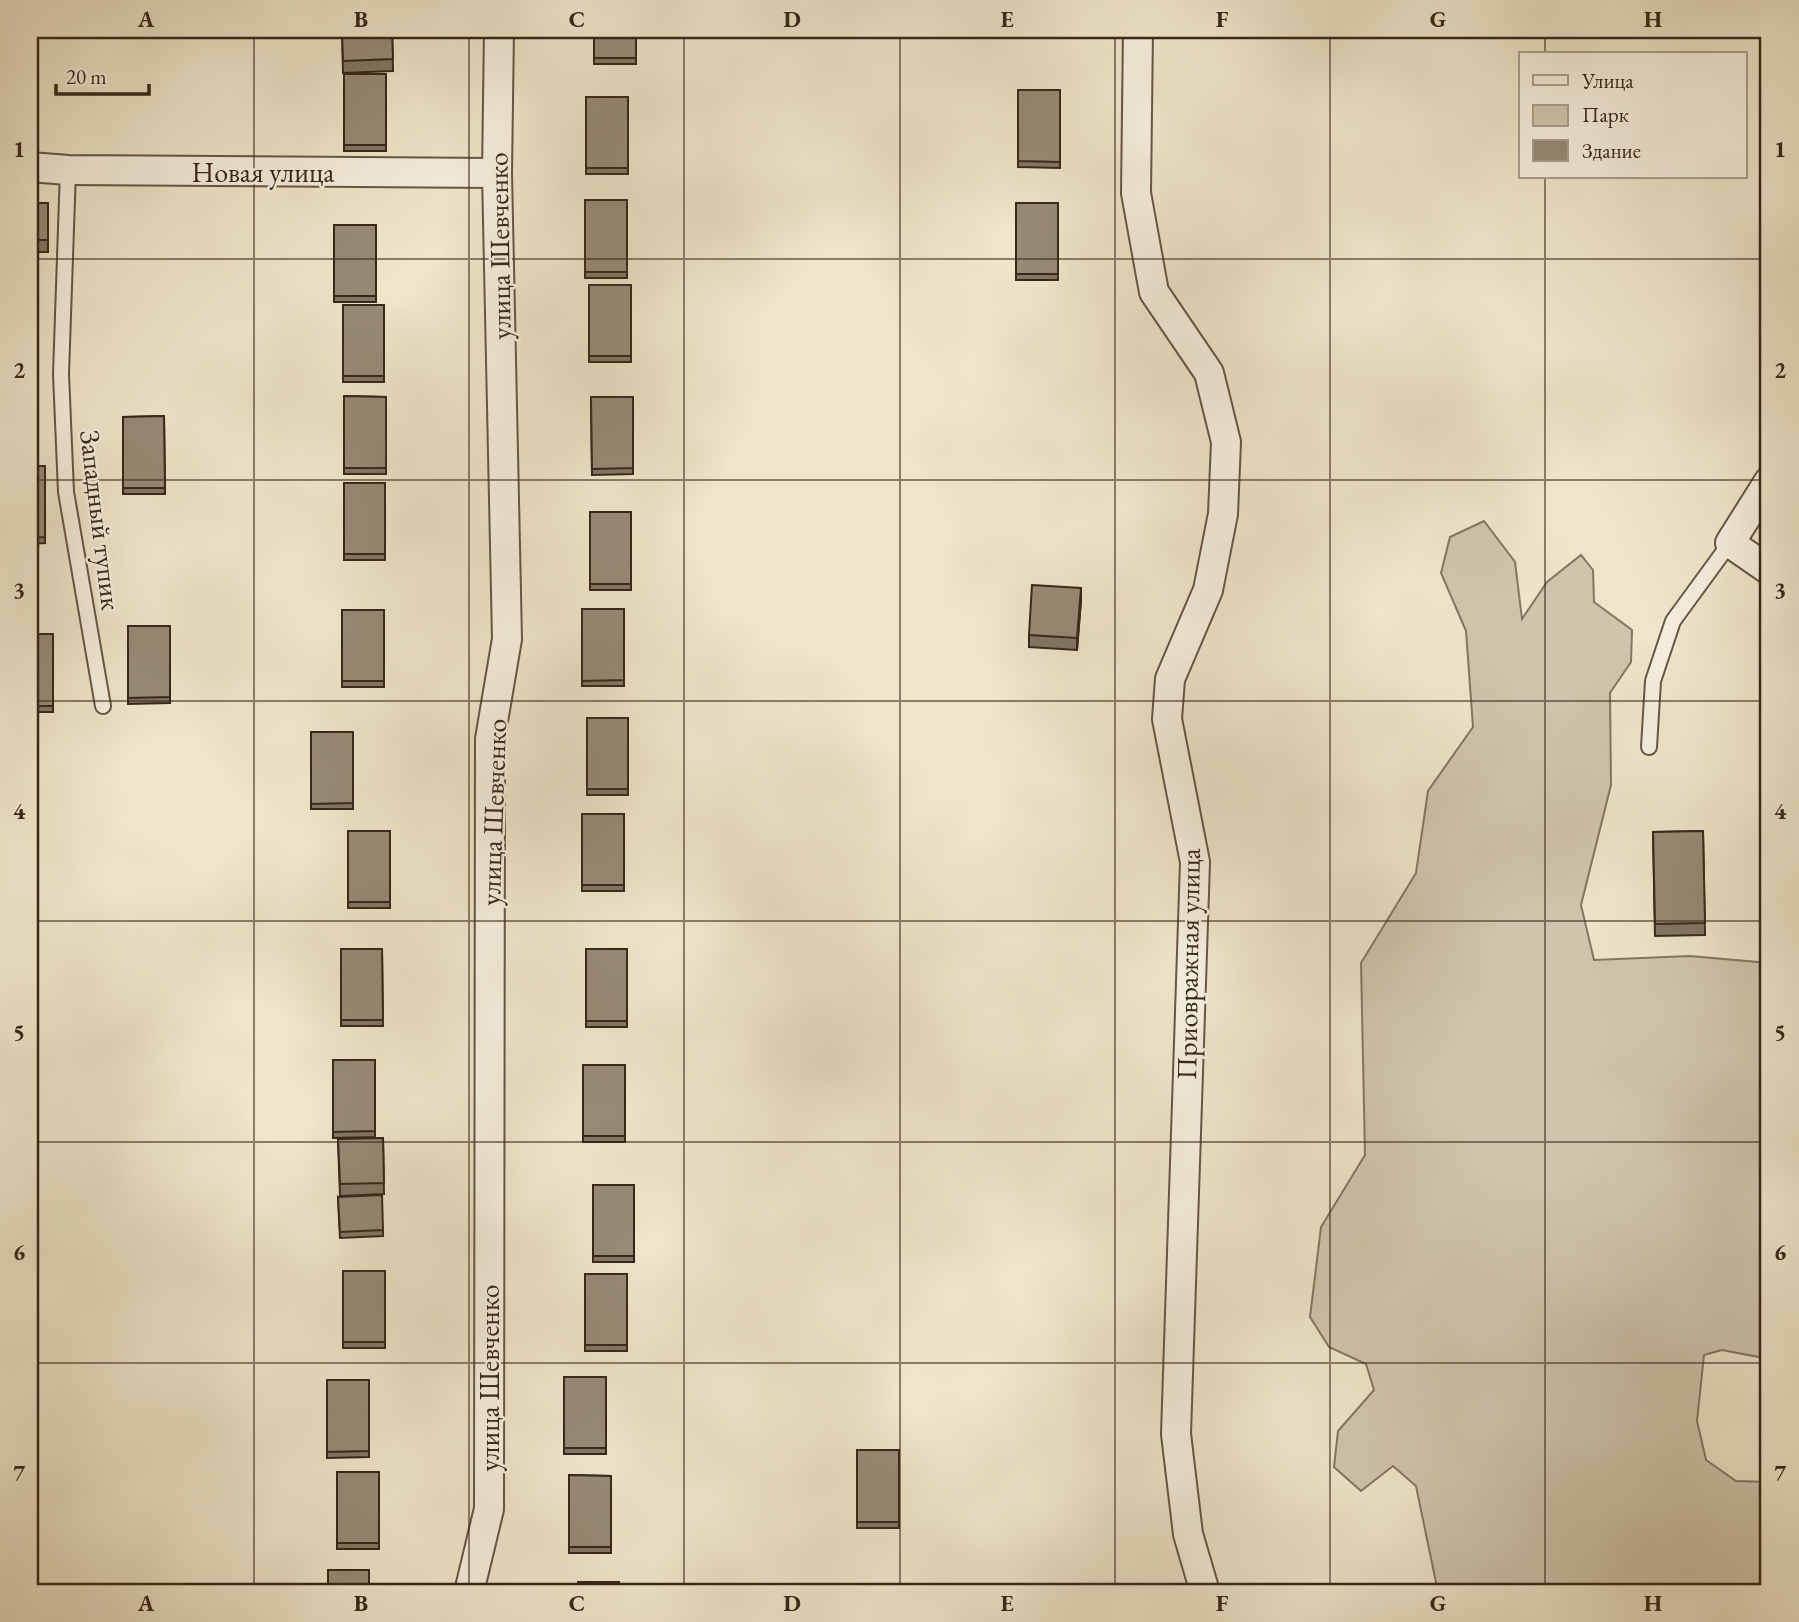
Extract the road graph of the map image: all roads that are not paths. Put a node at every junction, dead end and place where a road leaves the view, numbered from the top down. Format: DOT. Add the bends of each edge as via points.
graph roads {
  1 [pos="499,30"];
  2 [pos="1138,30"];
  3 [pos="30,167"];
  4 [pos="68,170"];
  5 [pos="497,173"];
  6 [pos="1769,481"];
  7 [pos="1730,544"];
  8 [pos="1769,570"];
  9 [pos="103,706"];
  10 [pos="1649,747"];
  11 [pos="468,1592"];
  12 [pos="1205,1592"];
  1 -- 5 [label="street, улица Шевченко"];
  2 -- 12 [label="street, Приовражная улица" via="1136,193 1154,292 1209,373 1226,442 1223,514 1208,590 1170,679 1167,719 1195,862 1176,1434 1188,1534"];
  3 -- 4 [label="street, Новая улица"];
  4 -- 5 [label="street, Новая улица"];
  4 -- 9 [label="lane, Западный тупик" via="61,373 66,492"];
  5 -- 11 [label="street, улица Шевченко" via="507,639 490,739 489,1509"];
  6 -- 7 [label="street"];
  7 -- 8 [label="street"];
  7 -- 10 [label="lane" via="1673,621 1653,681"];
}
